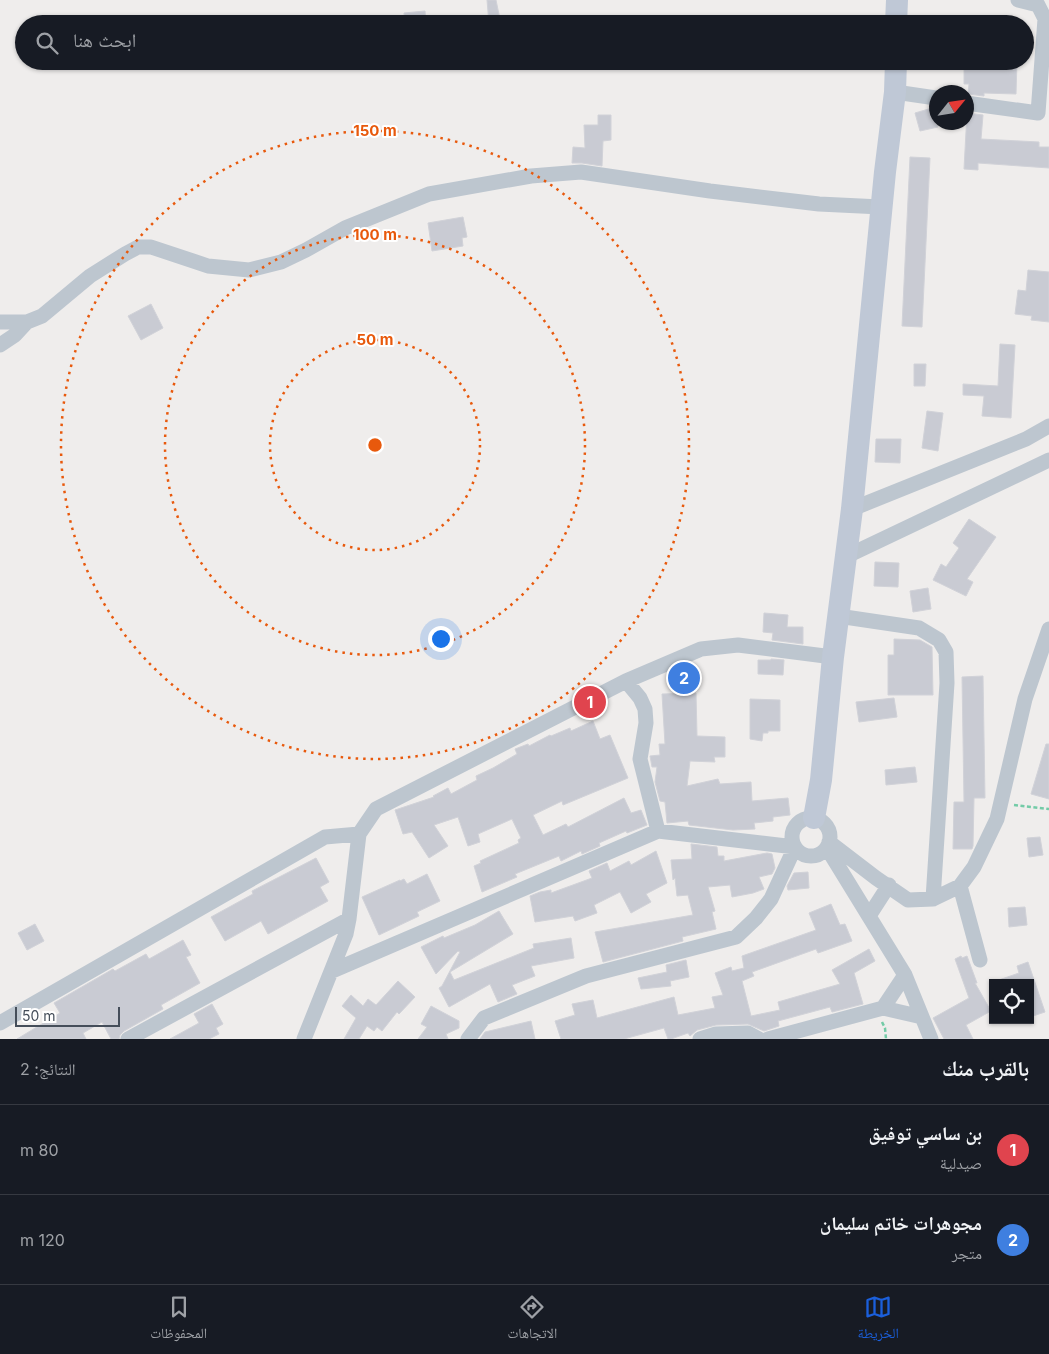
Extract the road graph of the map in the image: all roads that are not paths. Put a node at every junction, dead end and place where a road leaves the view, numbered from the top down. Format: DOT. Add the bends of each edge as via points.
graph roads {
  1 [pos="897,0"];
  2 [pos="1018,0"];
  3 [pos="896,15"];
  4 [pos="1047,19"];
  5 [pos="896,70"];
  6 [pos="1040,87"];
  7 [pos="895,92"];
  8 [pos="929,97"];
  9 [pos="1049,103"];
  10 [pos="974,104"];
  11 [pos="881,208"];
  12 [pos="0,322"];
  13 [pos="28,322"];
  14 [pos="0,346"];
  15 [pos="1049,426"];
  16 [pos="1049,460"];
  17 [pos="852,509"];
  18 [pos="846,557"];
  19 [pos="838,616"];
  20 [pos="1049,629"];
  21 [pos="833,657"];
  22 [pos="626,681"];
  23 [pos="814,818"];
  24 [pos="658,831"];
  25 [pos="359,834"];
  26 [pos="828,845"];
  27 [pos="796,847"];
  28 [pos="889,885"];
  29 [pos="960,886"];
  30 [pos="933,899"];
  31 [pos="869,916"];
  32 [pos="349,919"];
  33 [pos="980,960"];
  34 [pos="332,972"];
  35 [pos="905,975"];
  36 [pos="883,1008"];
  37 [pos="922,1017"];
  38 [pos="0,1023"];
  39 [pos="128,1039"];
  40 [pos="304,1039"];
  41 [pos="468,1039"];
  42 [pos="700,1039"];
  43 [pos="759,1039"];
  44 [pos="768,1039"];
  45 [pos="930,1039"];
  1 -- 3 [label="street"];
  2 -- 4 [label="street" via="1038,5"];
  4 -- 6 [label="street"];
  5 -- 7 [label="street"];
  6 -- 9 [label="street"];
  6 -- 10 [label="street" via="1038,113"];
  7 -- 8 [label="street"];
  7 -- 11 [label="street"];
  11 -- 13 [label="street" via="819,204 581,172 531,176 429,194 345,228 281,262 249,270 208,266 151,247 138,247 90,276 42,316"];
  11 -- 17 [label="street"];
  12 -- 13 [label="street"];
  13 -- 14 [label="street"];
  15 -- 17 [label="street" via="1026,439"];
  16 -- 18 [label="street"];
  17 -- 18 [label="street"];
  18 -- 19 [label="street"];
  19 -- 21 [label="street"];
  19 -- 30 [label="street" via="919,628 939,640 946,652 947,683"];
  20 -- 29 [label="street" via="1026,699 997,819 974,867"];
  21 -- 22 [label="street" via="738,645 701,649"];
  21 -- 23 [label="street"];
  22 -- 24 [label="street" via="646,709 640,759"];
  22 -- 25 [label="street" via="376,809"];
  23 -- 26 [label="street" via="829,829"];
  23 -- 27 [label="street" via="802,820 794,829"];
  24 -- 27 [label="street"];
  24 -- 34 [label="street"];
  25 -- 32 [label="street"];
  25 -- 38 [label="street" via="325,837"];
  26 -- 27 [label="street" via="814,856 803,854"];
  26 -- 28 [label="street"];
  26 -- 31 [label="street"];
  27 -- 41 [label="street" via="771,899 736,937 586,976 484,1018"];
  28 -- 30 [label="street" via="908,900"];
  28 -- 31 [label="street"];
  29 -- 30 [label="street"];
  29 -- 33 [label="street"];
  31 -- 35 [label="street"];
  32 -- 34 [label="street"];
  32 -- 39 [label="street"];
  34 -- 40 [label="street"];
  35 -- 36 [label="street"];
  35 -- 37 [label="street"];
  36 -- 37 [label="street"];
  36 -- 44 [label="street"];
  37 -- 45 [label="street"];
  42 -- 43 [label="street" via="716,1034 748,1033"];
}
